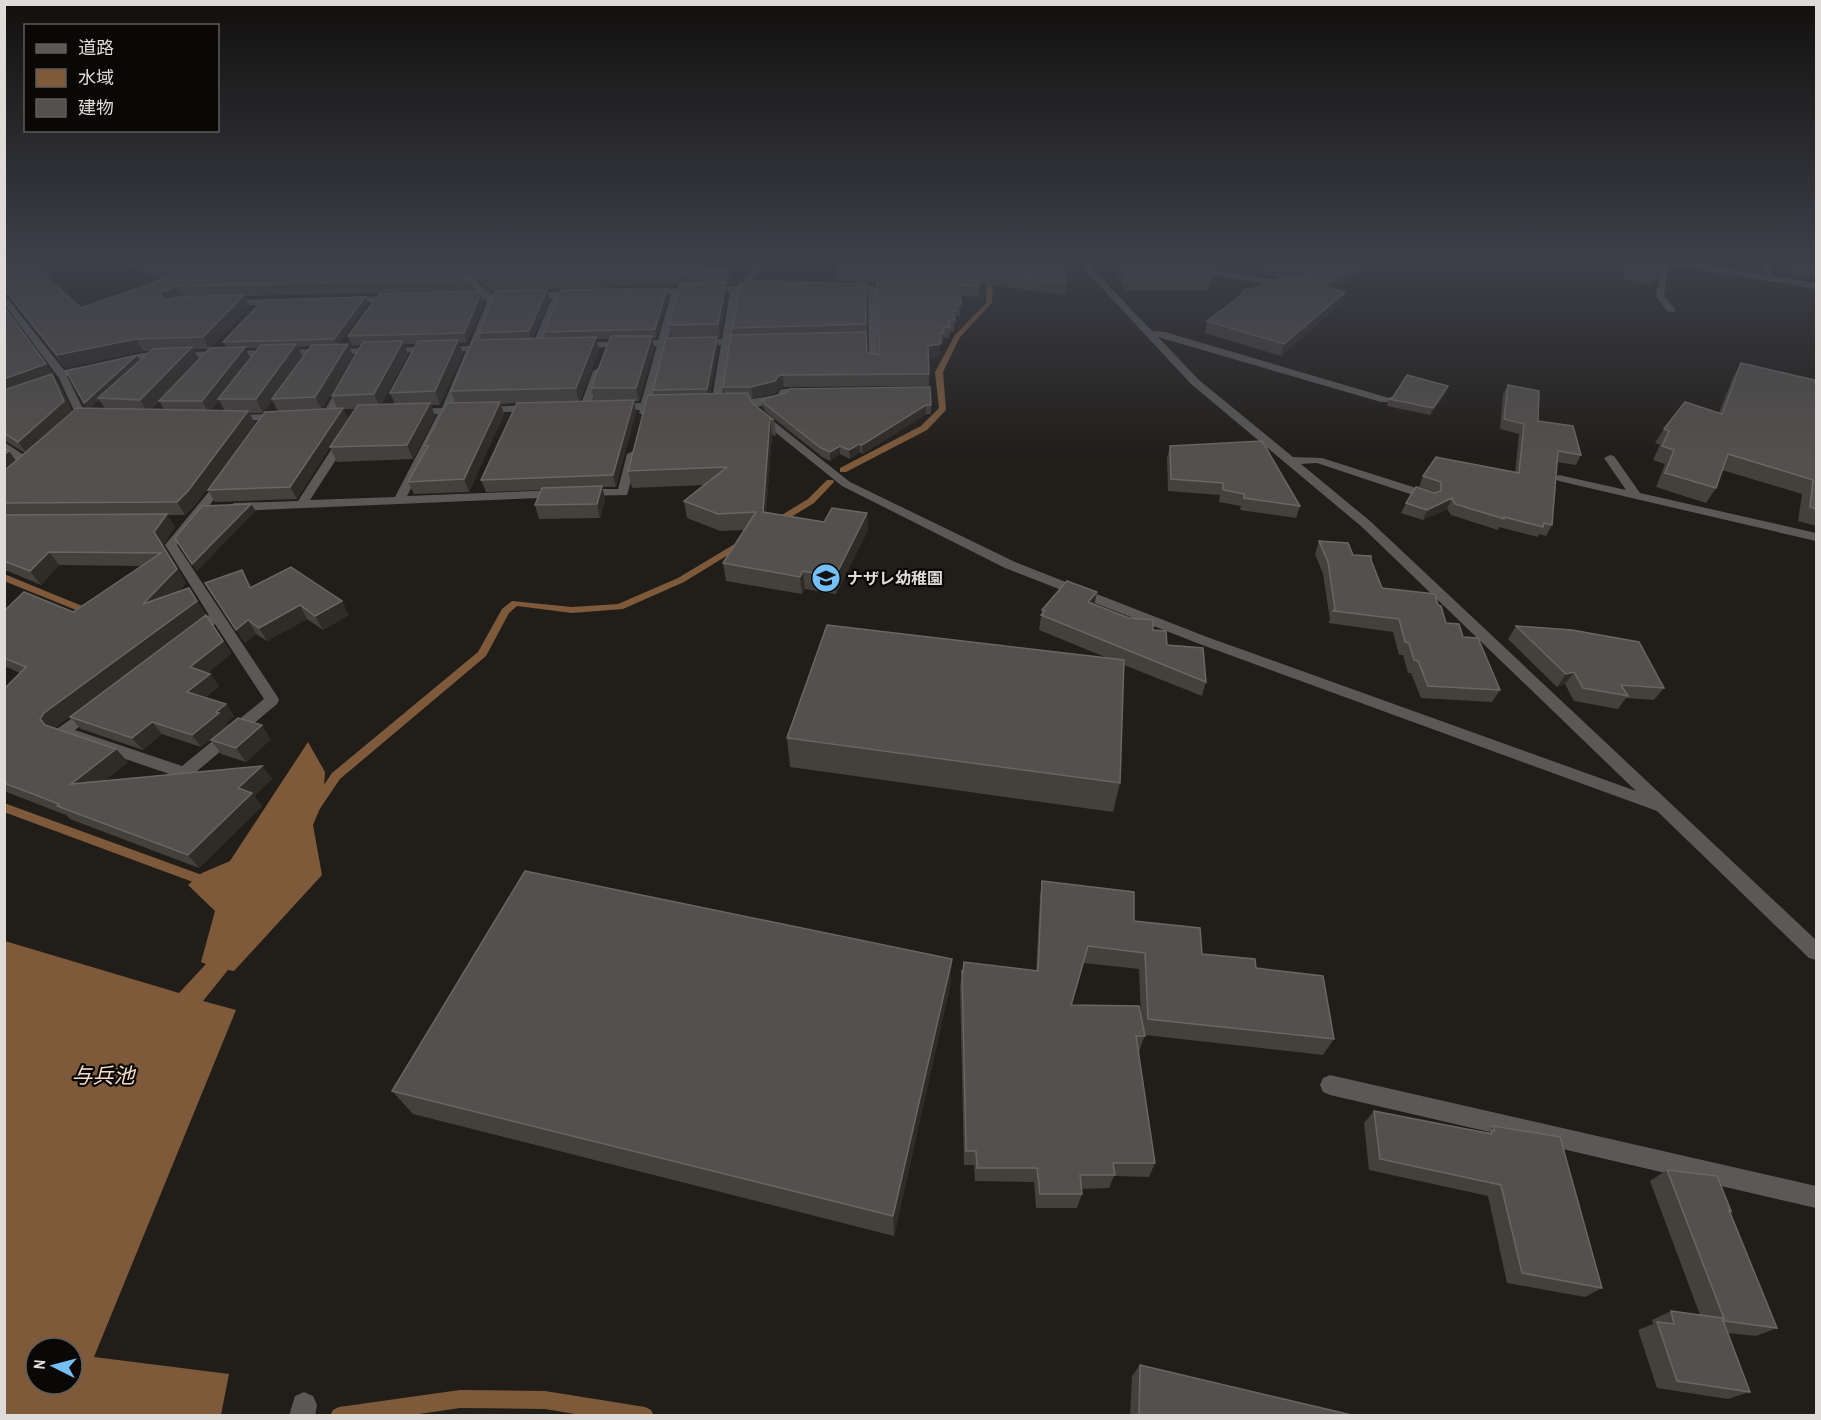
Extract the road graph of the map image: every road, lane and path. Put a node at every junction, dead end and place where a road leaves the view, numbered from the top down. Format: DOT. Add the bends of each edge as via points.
graph roads {
  1 [pos="24,326"];
  2 [pos="481,326"];
  3 [pos="545,326"];
  4 [pos="667,326"];
  5 [pos="729,326"];
  6 [pos="872,326"];
  7 [pos="1142,326"];
  8 [pos="1149,334"];
  9 [pos="872,338"];
  10 [pos="861,339"];
  11 [pos="227,340"];
  12 [pos="760,341"];
  13 [pos="726,342"];
  14 [pos="662,343"];
  15 [pos="537,346"];
  16 [pos="549,346"];
  17 [pos="573,346"];
  18 [pos="502,347"];
  19 [pos="522,347"];
  20 [pos="472,348"];
  21 [pos="418,350"];
  22 [pos="263,353"];
  23 [pos="604,355"];
  24 [pos="209,358"];
  25 [pos="412,360"];
  26 [pos="112,363"];
  27 [pos="256,363"];
  28 [pos="874,363"];
  29 [pos="91,367"];
  30 [pos="59,378"];
  31 [pos="348,378"];
  32 [pos="817,392"];
  33 [pos="1385,400"];
  34 [pos="753,404"];
  35 [pos="646,406"];
  36 [pos="677,406"];
  37 [pos="550,408"];
  38 [pos="446,410"];
  39 [pos="405,412"];
  40 [pos="327,415"];
  41 [pos="292,417"];
  42 [pos="82,418"];
  43 [pos="224,418"];
  44 [pos="353,424"];
  45 [pos="4,445"];
  46 [pos="1610,458"];
  47 [pos="1290,461"];
  48 [pos="29,463"];
  49 [pos="229,472"];
  50 [pos="1559,478"];
  51 [pos="1636,496"];
  52 [pos="1431,497"];
  53 [pos="399,500"];
  54 [pos="302,504"];
  55 [pos="214,508"];
  56 [pos="1816,537"];
  57 [pos="218,615"];
  58 [pos="181,642"];
  59 [pos="99,704"];
  60 [pos="1663,807"];
  61 [pos="1816,952"];
  62 [pos="1330,1085"];
  63 [pos="1816,1197"];
  1 -- 30 [label="street"];
  2 -- 20 [label="street"];
  3 -- 15 [label="street"];
  4 -- 14 [label="street"];
  5 -- 13 [label="street"];
  6 -- 9 [label="street"];
  7 -- 8 [label="street"];
  8 -- 33 [label="street" via="1162,334"];
  8 -- 47 [label="street" via="1195,382"];
  9 -- 10 [label="street"];
  9 -- 28 [label="street"];
  11 -- 24 [label="street"];
  12 -- 13 [label="street"];
  13 -- 14 [label="street"];
  13 -- 34 [label="street" via="712,405"];
  14 -- 23 [label="street"];
  14 -- 35 [label="street"];
  15 -- 16 [label="street"];
  15 -- 19 [label="street"];
  17 -- 23 [label="street"];
  18 -- 20 [label="street"];
  20 -- 21 [label="street"];
  20 -- 38 [label="street"];
  21 -- 22 [label="street" via="361,356 343,347 310,357"];
  21 -- 25 [label="street"];
  22 -- 24 [label="street"];
  22 -- 27 [label="street"];
  23 -- 35 [label="street" via="590,407"];
  24 -- 26 [label="street" via="151,361 143,356"];
  29 -- 30 [label="street"];
  30 -- 42 [label="street"];
  31 -- 40 [label="street"];
  32 -- 34 [label="street" via="784,392 782,397"];
  34 -- 60 [label="street" via="760,416 846,484 1010,565 1202,640"];
  35 -- 36 [label="street"];
  35 -- 53 [label="street" via="623,492 477,492"];
  37 -- 38 [label="street" via="513,414"];
  38 -- 39 [label="street"];
  38 -- 53 [label="street"];
  41 -- 43 [label="street"];
  44 -- 54 [label="street"];
  45 -- 48 [label="street"];
  46 -- 51 [label="street"];
  47 -- 52 [label="street" via="1318,460"];
  47 -- 60 [label="street" via="1366,524"];
  49 -- 55 [label="street"];
  50 -- 51 [label="street"];
  51 -- 56 [label="street"];
  53 -- 54 [label="street"];
  54 -- 55 [label="street"];
  55 -- 57 [label="street" via="183,521 171,545"];
  57 -- 58 [label="street"];
  57 -- 59 [label="street" via="272,700 184,773 63,732"];
  60 -- 61 [label="street"];
  62 -- 63 [label="street"];
}
